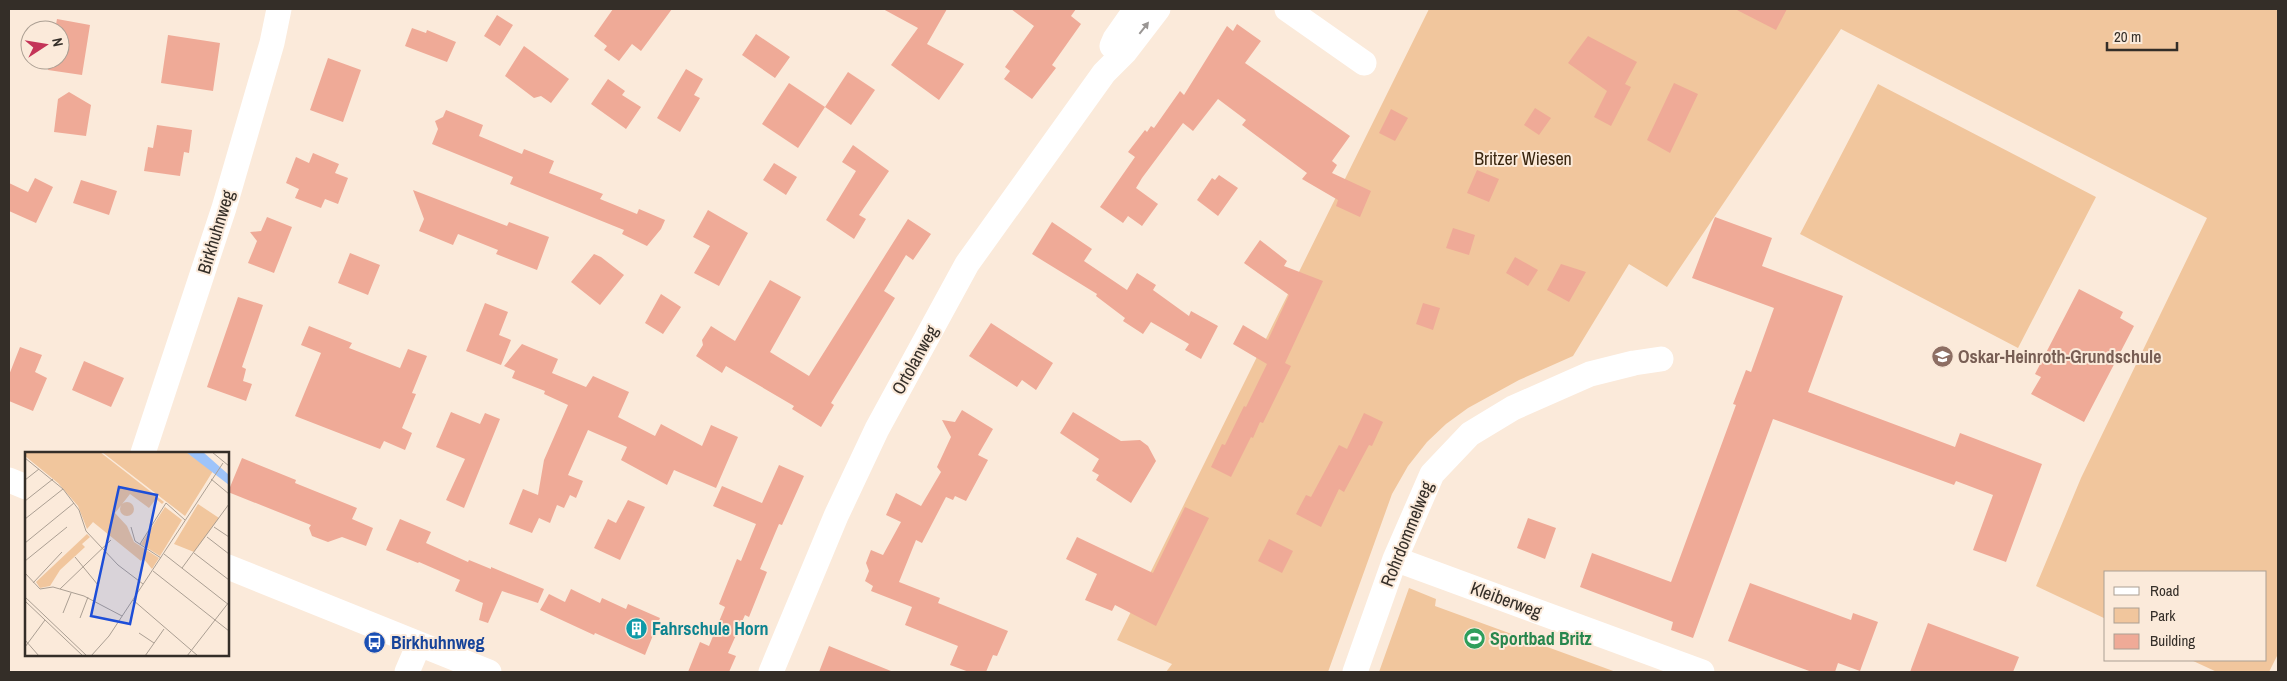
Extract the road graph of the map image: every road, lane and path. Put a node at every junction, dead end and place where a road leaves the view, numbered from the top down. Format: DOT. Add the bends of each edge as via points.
graph roads {
  1 [pos="279,9"];
  2 [pos="1136,9"];
  3 [pos="1158,9"];
  4 [pos="1287,9"];
  5 [pos="1364,63"];
  6 [pos="1104,73"];
  7 [pos="1661,360"];
  8 [pos="144,452"];
  9 [pos="9,480"];
  10 [pos="25,487"];
  11 [pos="1395,559"];
  12 [pos="229,567"];
  13 [pos="419,644"];
  14 [pos="407,672"];
  15 [pos="489,672"];
  16 [pos="771,672"];
  17 [pos="1354,672"];
  18 [pos="1702,672"];
  1 -- 8 [label="street, Birkhuhnweg" via="224,208"];
  2 -- 6 [label="street, Ortolanweg" via="1114,39"];
  6 -- 3 [label="street, Ortolanweg, one-way" via="1125,52"];
  4 -- 5 [label="street"];
  6 -- 16 [label="street, Ortolanweg" via="967,264 877,429 836,516"];
  7 -- 11 [label="street, Rohrdommelweg" via="1590,374 1513,408 1470,434 1432,474"];
  9 -- 10 [label="street"];
  11 -- 17 [label="street, Rohrdommelweg"];
  11 -- 18 [label="street, Kleiberweg"];
  12 -- 13 [label="street"];
  13 -- 14 [label="street"];
  13 -- 15 [label="street"];
}
